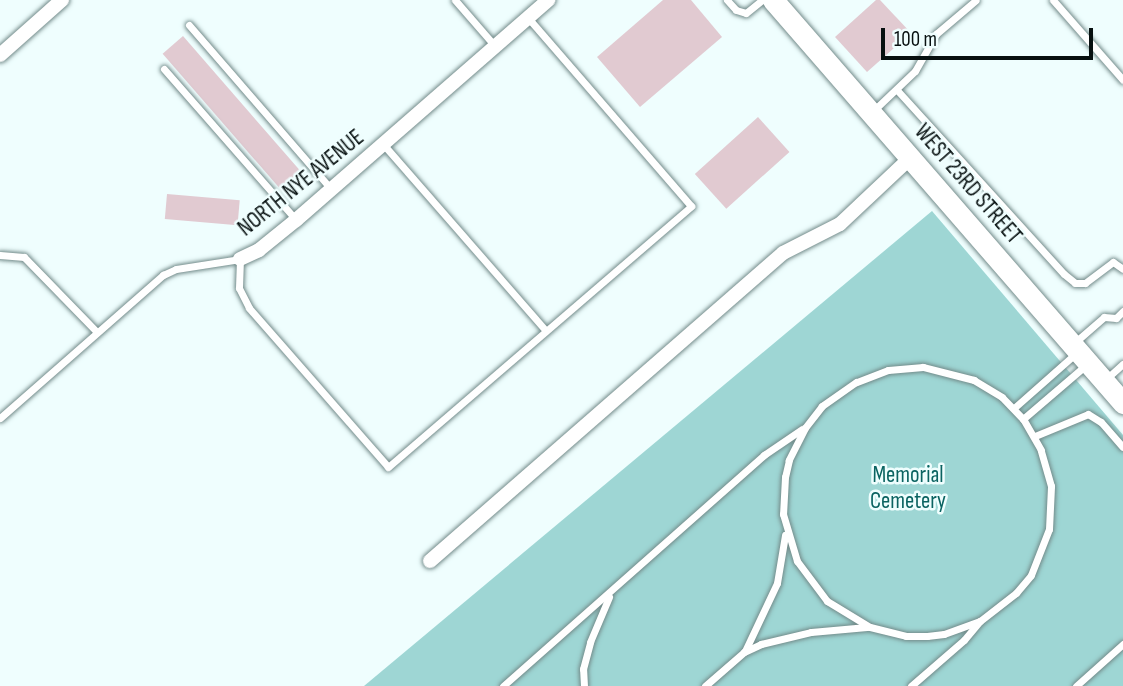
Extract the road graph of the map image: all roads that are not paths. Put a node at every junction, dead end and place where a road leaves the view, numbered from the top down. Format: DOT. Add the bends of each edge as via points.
graph roads {
  1 [pos="62,0"];
  2 [pos="455,0"];
  3 [pos="548,0"];
  4 [pos="727,0"];
  5 [pos="762,0"];
  6 [pos="774,0"];
  7 [pos="976,0"];
  8 [pos="1053,0"];
  9 [pos="528,18"];
  10 [pos="189,26"];
  11 [pos="496,46"];
  12 [pos="0,55"];
  13 [pos="164,69"];
  14 [pos="1123,80"];
  15 [pos="898,90"];
  16 [pos="871,112"];
  17 [pos="383,144"];
  18 [pos="911,157"];
  19 [pos="331,190"];
  20 [pos="296,220"];
  21 [pos="0,255"];
  22 [pos="240,259"];
  23 [pos="1123,269"];
  24 [pos="1123,311"];
  25 [pos="545,330"];
  26 [pos="96,331"];
  27 [pos="1080,353"];
  28 [pos="1123,365"];
  29 [pos="1104,380"];
  30 [pos="1123,403"];
  31 [pos="1014,408"];
  32 [pos="0,418"];
  33 [pos="1023,419"];
  34 [pos="804,428"];
  35 [pos="1035,436"];
  36 [pos="1123,447"];
  37 [pos="786,530"];
  38 [pos="430,561"];
  39 [pos="611,594"];
  40 [pos="980,621"];
  41 [pos="870,627"];
  42 [pos="1123,644"];
  43 [pos="744,652"];
  44 [pos="503,686"];
  45 [pos="584,686"];
  46 [pos="705,686"];
  47 [pos="911,686"];
  48 [pos="1076,686"];
  1 -- 12 [label="street"];
  2 -- 11 [label="lane"];
  3 -- 9 [label="street, NORTH NYE AVENUE"];
  4 -- 5 [label="lane" via="746,13"];
  6 -- 16 [label="main road, WEST 23RD STREET"];
  7 -- 15 [label="lane" via="936,34"];
  8 -- 14 [label="lane"];
  9 -- 11 [label="street, NORTH NYE AVENUE"];
  9 -- 25 [label="lane" via="691,205"];
  10 -- 19 [label="lane"];
  11 -- 17 [label="street, NORTH NYE AVENUE"];
  13 -- 20 [label="lane"];
  15 -- 16 [label="lane"];
  15 -- 23 [label="lane" via="1075,283 1085,283 1113,262"];
  16 -- 18 [label="main road, WEST 23RD STREET"];
  17 -- 19 [label="street, NORTH NYE AVENUE"];
  17 -- 25 [label="lane"];
  18 -- 27 [label="main road, WEST 23RD STREET"];
  18 -- 38 [label="street" via="839,224 783,253"];
  19 -- 20 [label="street, NORTH NYE AVENUE"];
  20 -- 22 [label="street, NORTH NYE AVENUE"];
  21 -- 26 [label="lane" via="24,257"];
  22 -- 25 [label="lane" via="239,288 249,307 388,467"];
  22 -- 26 [label="lane, NORTH NYE AVENUE" via="163,275"];
  24 -- 27 [label="lane" via="1116,317 1104,317"];
  26 -- 32 [label="lane, NORTH NYE AVENUE"];
  27 -- 29 [label="main road, WEST 23RD STREET"];
  27 -- 31 [label="lane"];
  27 -- 33 [label="lane"];
  28 -- 29 [label="lane"];
  29 -- 30 [label="main road, WEST 23RD STREET"];
  31 -- 33 [label="lane"];
  31 -- 34 [label="lane" via="989,388 958,374 904,368 873,374 841,391"];
  33 -- 35 [label="lane"];
  34 -- 37 [label="lane" via="785,477"];
  34 -- 39 [label="lane" via="764,455"];
  35 -- 36 [label="lane" via="1088,414"];
  35 -- 40 [label="lane" via="1051,486 1046,542 1031,575 1016,593"];
  37 -- 41 [label="lane" via="797,561 815,589 840,611"];
  37 -- 43 [label="lane" via="777,583"];
  39 -- 44 [label="lane"];
  39 -- 45 [label="lane" via="590,642"];
  40 -- 41 [label="lane" via="927,636"];
  40 -- 47 [label="lane"];
  41 -- 43 [label="lane" via="782,637"];
  42 -- 48 [label="lane"];
  43 -- 46 [label="lane"];
}
